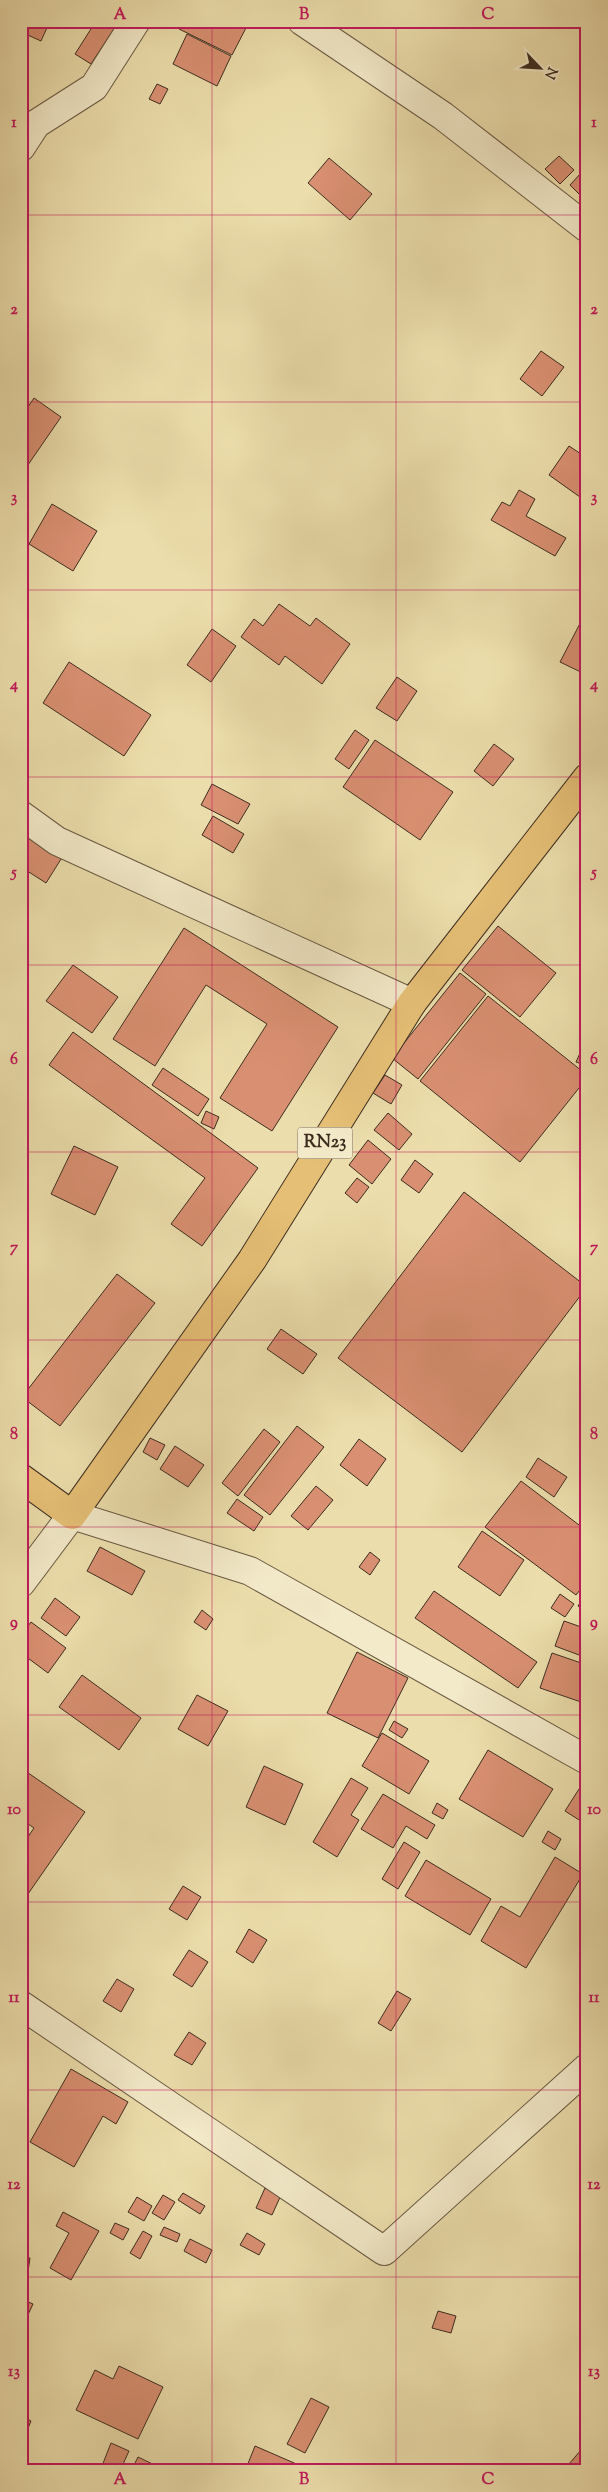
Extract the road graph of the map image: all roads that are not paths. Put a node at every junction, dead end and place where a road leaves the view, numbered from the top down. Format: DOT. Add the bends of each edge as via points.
graph roads {
  1 [pos="136,21"];
  2 [pos="302,21"];
  3 [pos="21,147"];
  4 [pos="587,228"];
  5 [pos="587,778"];
  6 [pos="21,815"];
  7 [pos="412,1003"];
  8 [pos="21,1478"];
  9 [pos="72,1514"];
  10 [pos="21,1583"];
  11 [pos="587,1760"];
  12 [pos="21,2005"];
  13 [pos="587,2068"];
  1 -- 3 [label="street" via="94,87 36,124"];
  2 -- 4 [label="street" via="443,116"];
  5 -- 7 [label="main road, RN23"];
  6 -- 7 [label="street" via="57,841"];
  7 -- 9 [label="main road, RN23" via="252,1260"];
  8 -- 9 [label="main road"];
  9 -- 10 [label="street"];
  9 -- 11 [label="street" via="250,1571"];
  12 -- 13 [label="street" via="384,2251"];
}
